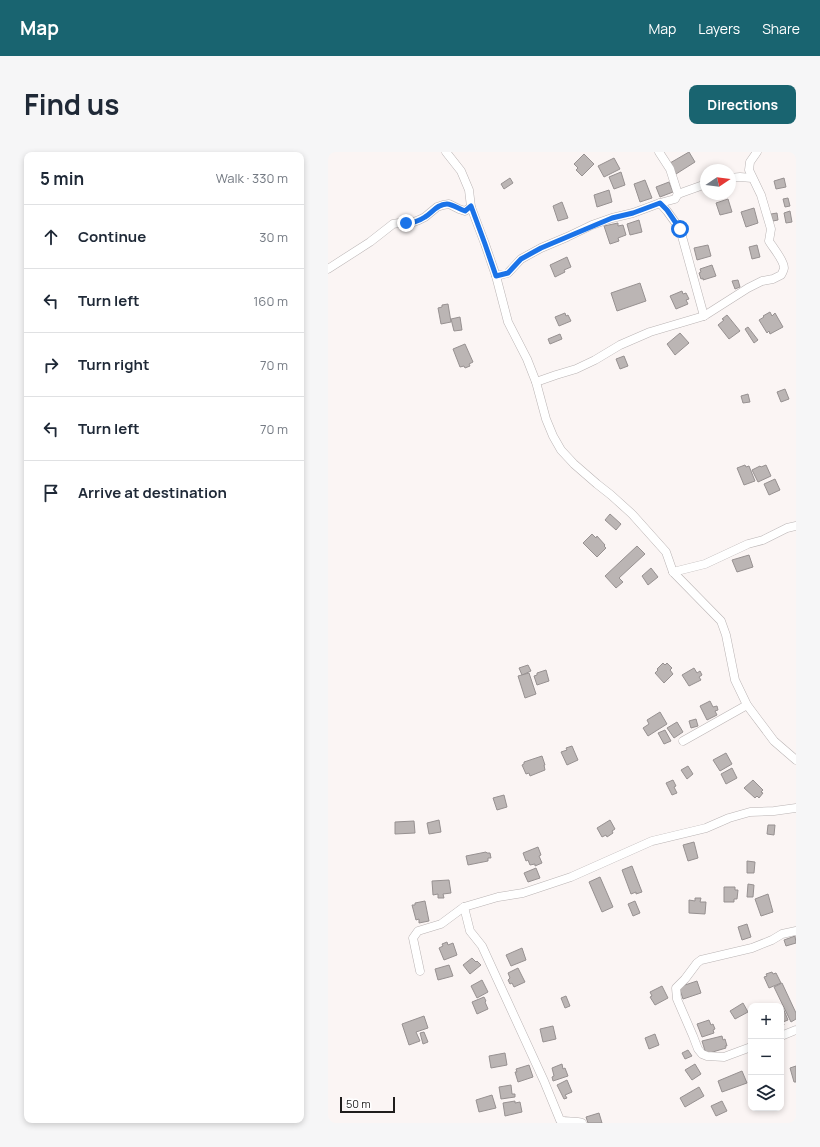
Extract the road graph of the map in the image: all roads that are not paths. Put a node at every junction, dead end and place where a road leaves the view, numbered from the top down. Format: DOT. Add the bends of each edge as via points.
graph roads {
  1 [pos="446,152"];
  2 [pos="659,152"];
  3 [pos="757,152"];
  4 [pos="736,177"];
  5 [pos="752,178"];
  6 [pos="700,186"];
  7 [pos="676,196"];
  8 [pos="660,203"];
  9 [pos="471,206"];
  10 [pos="667,210"];
  11 [pos="328,269"];
  12 [pos="496,276"];
  13 [pos="704,316"];
  14 [pos="536,382"];
  15 [pos="796,526"];
  16 [pos="674,572"];
  17 [pos="747,705"];
  18 [pos="683,741"];
  19 [pos="796,760"];
  20 [pos="796,808"];
  21 [pos="464,907"];
  22 [pos="796,931"];
  23 [pos="420,971"];
  24 [pos="796,1030"];
  25 [pos="784,1035"];
  26 [pos="748,1048"];
  27 [pos="582,1123"];
  1 -- 9 [label="street" via="461,170 469,190"];
  2 -- 7 [label="street" via="670,169"];
  3 -- 5 [label="street" via="750,162"];
  4 -- 5 [label="street"];
  5 -- 13 [label="street" via="761,195 771,229 769,241 784,268 782,275 748,288"];
  6 -- 7 [label="street"];
  7 -- 8 [label="street"];
  7 -- 10 [label="street"];
  8 -- 10 [label="street"];
  8 -- 12 [label="street" via="612,218 541,248 521,259 508,273"];
  9 -- 11 [label="street" via="465,211 448,204 443,205 419,220 393,224"];
  9 -- 12 [label="street"];
  10 -- 13 [label="street" via="680,229"];
  12 -- 14 [label="street" via="508,322"];
  13 -- 14 [label="street" via="650,332 576,369"];
  14 -- 16 [label="street" via="546,419 561,450 632,514 666,552"];
  15 -- 16 [label="street" via="705,564"];
  16 -- 17 [label="street" via="721,620 735,680"];
  17 -- 18 [label="street"];
  17 -- 19 [label="street" via="774,741"];
  20 -- 21 [label="street" via="750,812 729,818 706,828 652,841 571,877 523,893"];
  21 -- 23 [label="street" via="441,924 418,931 413,938"];
  21 -- 27 [label="street" via="470,931 482,946 560,1120"];
  22 -- 26 [label="street" via="782,934 752,948 701,960 676,988 677,999 702,1054 724,1057"];
  24 -- 25 [label="street"];
}
